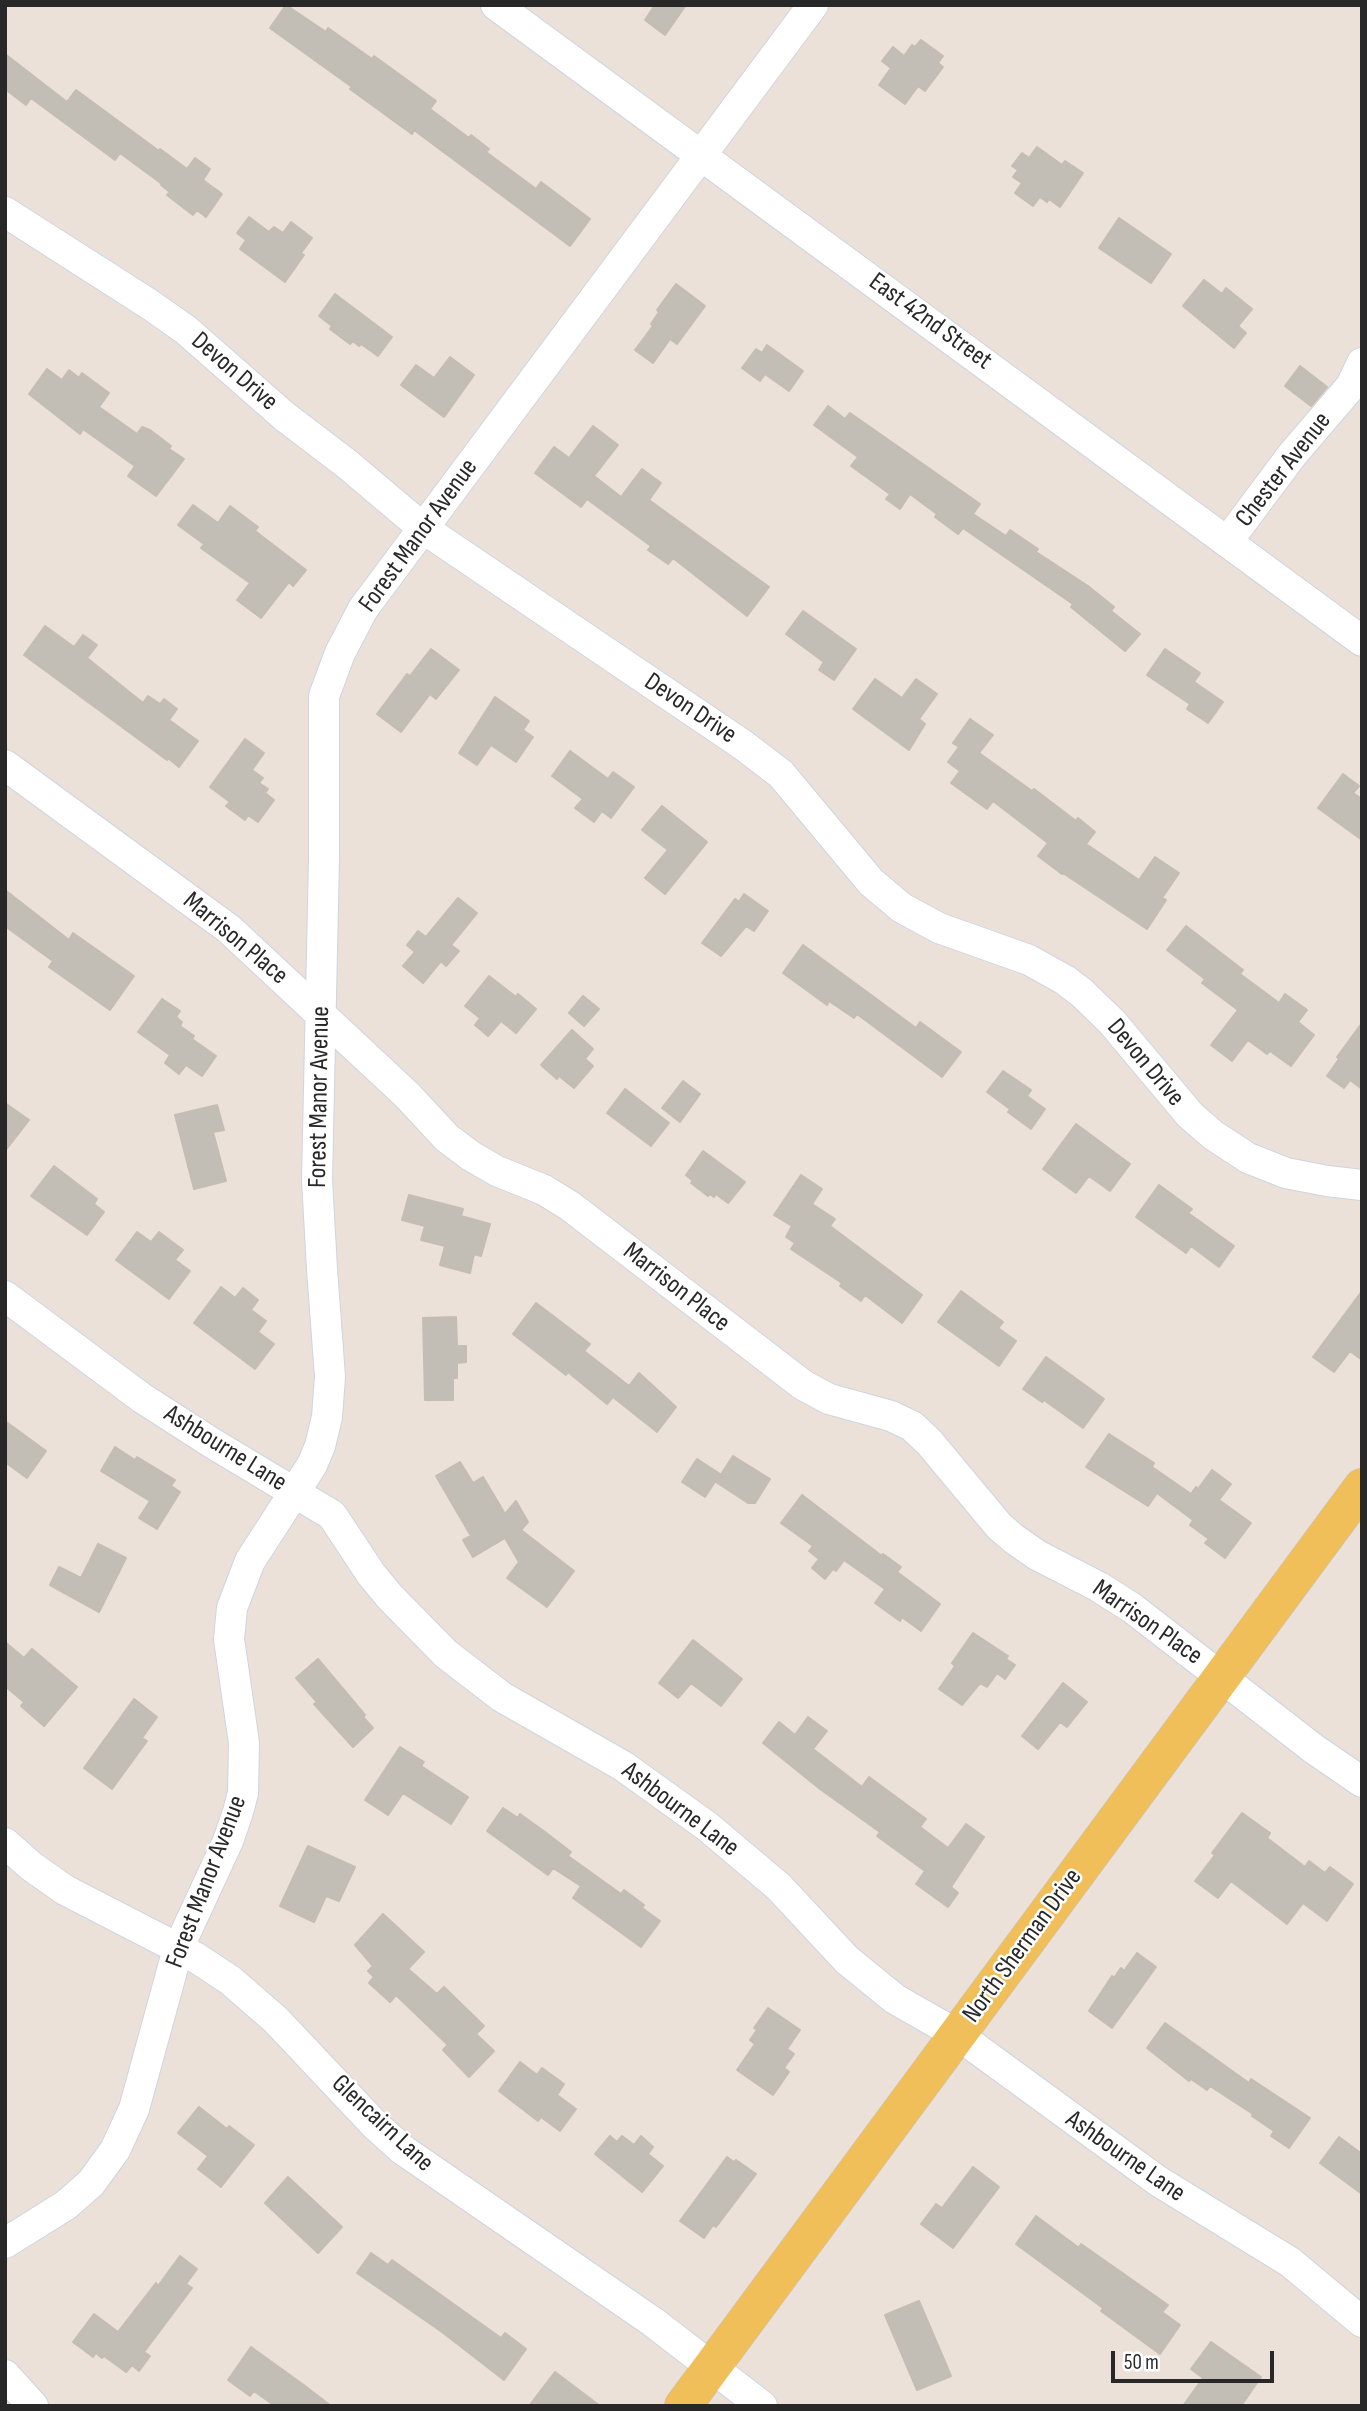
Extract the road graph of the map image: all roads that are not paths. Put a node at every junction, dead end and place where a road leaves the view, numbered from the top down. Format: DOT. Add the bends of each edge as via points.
graph roads {
  1 [pos="496,5"];
  2 [pos="813,5"];
  3 [pos="702,155"];
  4 [pos="5,212"];
  5 [pos="1362,363"];
  6 [pos="424,530"];
  7 [pos="1227,541"];
  8 [pos="1362,641"];
  9 [pos="5,765"];
  10 [pos="321,1014"];
  11 [pos="1362,1185"];
  12 [pos="5,1297"];
  13 [pos="1362,1487"];
  14 [pos="296,1493"];
  15 [pos="1221,1676"];
  16 [pos="1362,1782"];
  17 [pos="5,1843"];
  18 [pos="178,1949"];
  19 [pos="958,2035"];
  20 [pos="5,2243"];
  21 [pos="1362,2322"];
  22 [pos="712,2367"];
  23 [pos="5,2375"];
  24 [pos="33,2406"];
  25 [pos="683,2406"];
  26 [pos="762,2406"];
  1 -- 3 [label="street, East 42nd Street"];
  2 -- 3 [label="street, Forest Manor Avenue"];
  3 -- 6 [label="street, Forest Manor Avenue"];
  3 -- 7 [label="street, East 42nd Street"];
  4 -- 6 [label="street, Devon Drive" via="186,330"];
  5 -- 7 [label="street, Chester Avenue" via="1351,386"];
  6 -- 10 [label="street, Forest Manor Avenue" via="363,609 324,696"];
  6 -- 11 [label="street, Devon Drive" via="781,774 871,882 902,908 939,928 1029,960 1082,993 1213,1135 1248,1158 1286,1173"];
  7 -- 8 [label="street, East 42nd Street"];
  9 -- 10 [label="street, Marrison Place" via="229,929"];
  10 -- 14 [label="street, Forest Manor Avenue" via="317,1180 330,1397 320,1446"];
  10 -- 15 [label="street, Marrison Place" via="471,1156 570,1206 803,1385 829,1399 912,1426 1014,1539 1132,1608"];
  12 -- 14 [label="street, Ashbourne Lane" via="142,1398"];
  13 -- 15 [label="main road, North Sherman Drive"];
  14 -- 18 [label="street, Forest Manor Avenue" via="250,1561 232,1608 229,1639 244,1743 243,1793 228,1841"];
  14 -- 19 [label="street, Ashbourne Lane" via="332,1515 371,1574 446,1654 502,1697 667,1795 779,1887 862,1974 912,2011"];
  15 -- 16 [label="street, Marrison Place"];
  15 -- 19 [label="main road, North Sherman Drive"];
  17 -- 18 [label="street, Glencairn Lane" via="65,1890"];
  18 -- 20 [label="street, Forest Manor Avenue" via="134,2109 115,2150 73,2200"];
  18 -- 22 [label="street, Glencairn Lane" via="246,1992 413,2158"];
  19 -- 21 [label="street, Ashbourne Lane" via="1141,2170 1290,2262"];
  19 -- 22 [label="main road, North Sherman Drive"];
  22 -- 25 [label="main road, North Sherman Drive"];
  22 -- 26 [label="street, Glencairn Lane"];
  23 -- 24 [label="street"];
}
